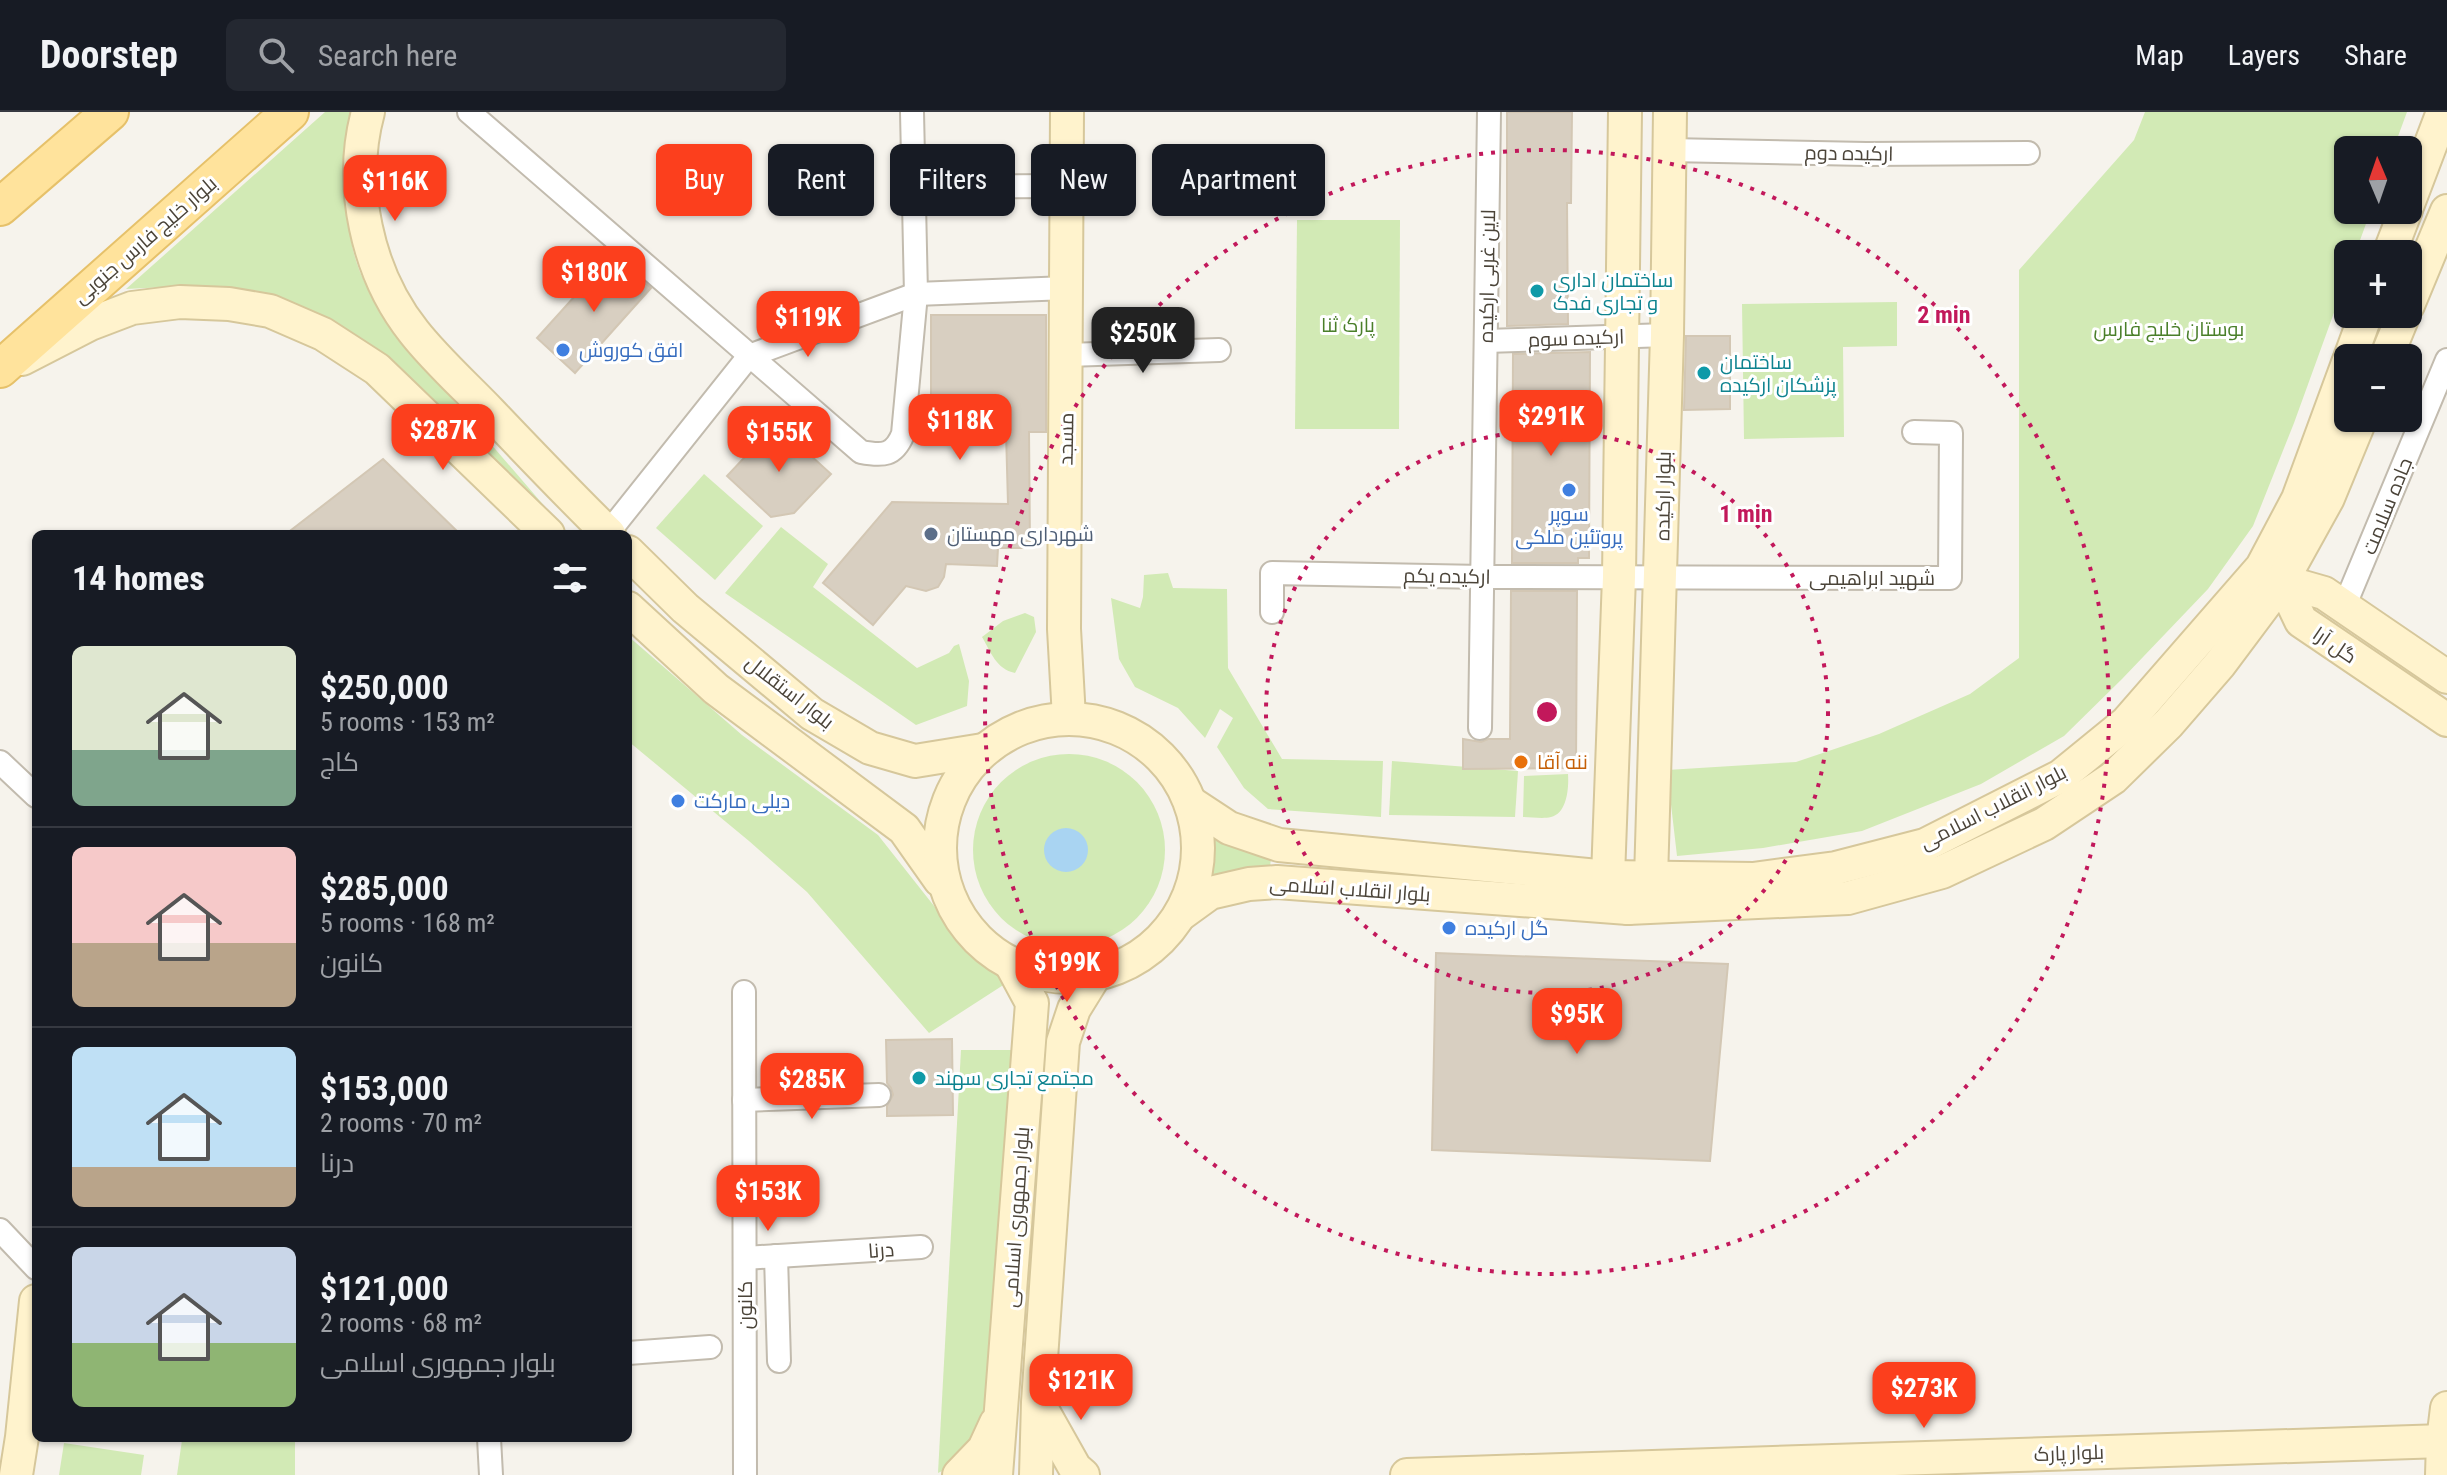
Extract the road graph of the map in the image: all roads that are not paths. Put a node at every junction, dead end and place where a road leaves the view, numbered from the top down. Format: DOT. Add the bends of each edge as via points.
graph roads {
  1 [pos="110,112"];
  2 [pos="290,112"];
  3 [pos="368,112"];
  4 [pos="469,112"];
  5 [pos="912,112"];
  6 [pos="1067,112"];
  7 [pos="1489,112"];
  8 [pos="1625,112"];
  9 [pos="1670,112"];
  10 [pos="2443,112"];
  11 [pos="913,144"];
  12 [pos="1067,144"];
  13 [pos="1669,150"];
  14 [pos="2028,153"];
  15 [pos="2422,167"];
  16 [pos="0,207"];
  17 [pos="2447,211"];
  18 [pos="915,216"];
  19 [pos="1068,216"];
  20 [pos="2422,271"];
  21 [pos="1067,288"];
  22 [pos="916,294"];
  23 [pos="1667,335"];
  24 [pos="1623,336"];
  25 [pos="1486,341"];
  26 [pos="1219,350"];
  27 [pos="1067,355"];
  28 [pos="749,356"];
  29 [pos="2447,360"];
  30 [pos="0,370"];
  31 [pos="2334,401"];
  32 [pos="1914,432"];
  33 [pos="2355,432"];
  34 [pos="569,495"];
  35 [pos="539,530"];
  36 [pos="543,530"];
  37 [pos="605,530"];
  38 [pos="612,530"];
  39 [pos="632,556"];
  40 [pos="2272,574"];
  41 [pos="1483,577"];
  42 [pos="1619,577"];
  43 [pos="1661,577"];
  44 [pos="2344,607"];
  45 [pos="632,612"];
  46 [pos="1272,612"];
  47 [pos="2447,677"];
  48 [pos="1069,718"];
  49 [pos="2447,720"];
  50 [pos="1480,728"];
  51 [pos="983,750"];
  52 [pos="0,762"];
  53 [pos="32,792"];
  54 [pos="1191,803"];
  55 [pos="1608,877"];
  56 [pos="1651,879"];
  57 [pos="944,887"];
  58 [pos="1628,908"];
  59 [pos="1181,914"];
  60 [pos="1011,964"];
  61 [pos="1095,975"];
  62 [pos="744,992"];
  63 [pos="879,1095"];
  64 [pos="744,1100"];
  65 [pos="0,1230"];
  66 [pos="921,1247"];
  67 [pos="776,1256"];
  68 [pos="745,1258"];
  69 [pos="32,1264"];
  70 [pos="32,1340"];
  71 [pos="710,1347"];
  72 [pos="632,1353"];
  73 [pos="779,1361"];
  74 [pos="1038,1402"];
  75 [pos="2447,1408"];
  76 [pos="1001,1413"];
  77 [pos="2443,1441"];
  78 [pos="489,1442"];
  79 [pos="2124,1463"];
  80 [pos="2084,1464"];
  81 [pos="16,1475"];
  82 [pos="491,1475"];
  83 [pos="745,1475"];
  84 [pos="959,1475"];
  85 [pos="996,1475"];
  86 [pos="1036,1475"];
  87 [pos="1083,1475"];
  88 [pos="1407,1475"];
  89 [pos="2442,1475"];
  1 -- 16 [label="main road"];
  2 -- 30 [label="main road, بلوار خلیج فارس جنوبی"];
  3 -- 34 [label="street" via="361,168 363,211 388,293 414,332"];
  4 -- 28 [label="street"];
  5 -- 11 [label="street"];
  6 -- 12 [label="street, مسجد"];
  7 -- 25 [label="street, لاین غربی ارکیده"];
  8 -- 24 [label="street"];
  9 -- 13 [label="street, بلوار ارکیده"];
  10 -- 15 [label="street"];
  13 -- 14 [label="street, ارکیده دوم"];
  13 -- 23 [label="street, بلوار ارکیده"];
  17 -- 20 [label="street"];
  18 -- 22 [label="street"];
  19 -- 21 [label="street, مسجد"];
  21 -- 22 [label="street"];
  21 -- 27 [label="street, مسجد"];
  22 -- 28 [label="street"];
  22 -- 28 [label="street" via="903,434 898,447 886,454 861,452"];
  23 -- 24 [label="street, ارکیده سوم"];
  23 -- 43 [label="street, بلوار ارکیده"];
  24 -- 25 [label="street, ارکیده سوم"];
  24 -- 42 [label="street"];
  25 -- 41 [label="street, لاین غربی ارکیده"];
  26 -- 27 [label="street"];
  27 -- 48 [label="street, مسجد" via="1064,629"];
  28 -- 38 [label="street"];
  29 -- 44 [label="street, جاده سلامت"];
  30 -- 35 [label="street" via="132,308 180,302 270,311 323,334 377,369"];
  31 -- 40 [label="street, بلوار انقلاب اسلامی"];
  32 -- 43 [label="street, شهید ابراهیمی" via="1951,433 1950,578"];
  33 -- 40 [label="street, بلوار انقلاب اسلامی" via="2328,498"];
  34 -- 36 [label="street"];
  34 -- 37 [label="street"];
  39 -- 51 [label="street, بلوار استقلال" via="685,608 812,714 870,748 915,761"];
  40 -- 44 [label="street, گل آرا" via="2324,593"];
  40 -- 49 [label="street, گل آرا" via="2301,621"];
  40 -- 56 [label="street, بلوار انقلاب اسلامی" via="2126,723 2061,776 1925,845 1836,868 1753,879"];
  40 -- 58 [label="street, بلوار انقلاب اسلامی" via="2220,664 2168,724 2113,778 2044,824 1942,872 1848,898"];
  41 -- 42 [label="street, ارکیده یکم"];
  41 -- 46 [label="street, ارکیده یکم" via="1272,573"];
  41 -- 50 [label="street, لاین غربی ارکیده"];
  42 -- 43 [label="street, ارکیده یکم"];
  42 -- 55 [label="street"];
  43 -- 56 [label="street, بلوار ارکیده"];
  44 -- 47 [label="street, گل آرا"];
  45 -- 57 [label="street, بلوار استقلال" via="716,689 904,829"];
  48 -- 51 [label="street" via="1038,722"];
  48 -- 54 [label="street" via="1130,733 1156,751 1177,775"];
  51 -- 57 [label="street" via="948,799 940,828"];
  52 -- 53 [label="street"];
  54 -- 55 [label="street, بلوار انقلاب اسلامی" via="1229,828 1279,845"];
  54 -- 59 [label="street" via="1198,860"];
  55 -- 56 [label="street, بلوار انقلاب اسلامی"];
  55 -- 58 [label="street"];
  56 -- 58 [label="street"];
  57 -- 60 [label="street" via="970,933"];
  58 -- 59 [label="street, بلوار انقلاب اسلامی" via="1277,882 1210,893"];
  59 -- 61 [label="street" via="1144,953"];
  60 -- 61 [label="street" via="1052,977"];
  60 -- 76 [label="street, بلوار جمهوری اسلامی" via="1032,1003"];
  61 -- 74 [label="street, بلوار جمهوری اسلامی" via="1074,1009 1063,1042"];
  62 -- 64 [label="street, کانون"];
  63 -- 64 [label="street"];
  64 -- 68 [label="street, کانون"];
  65 -- 69 [label="street"];
  66 -- 67 [label="street, درنا"];
  67 -- 68 [label="street, درنا"];
  67 -- 73 [label="street"];
  68 -- 83 [label="street, کانون"];
  70 -- 81 [label="street"];
  71 -- 72 [label="street"];
  74 -- 86 [label="street, بلوار جمهوری اسلامی"];
  74 -- 87 [label="street"];
  75 -- 77 [label="street"];
  76 -- 84 [label="street" via="984,1449"];
  76 -- 85 [label="street, بلوار جمهوری اسلامی"];
  77 -- 79 [label="street, بلوار پارک"];
  77 -- 89 [label="street"];
  78 -- 82 [label="street"];
  79 -- 80 [label="street, بلوار پارک"];
  80 -- 88 [label="street, بلوار پارک"];
}
